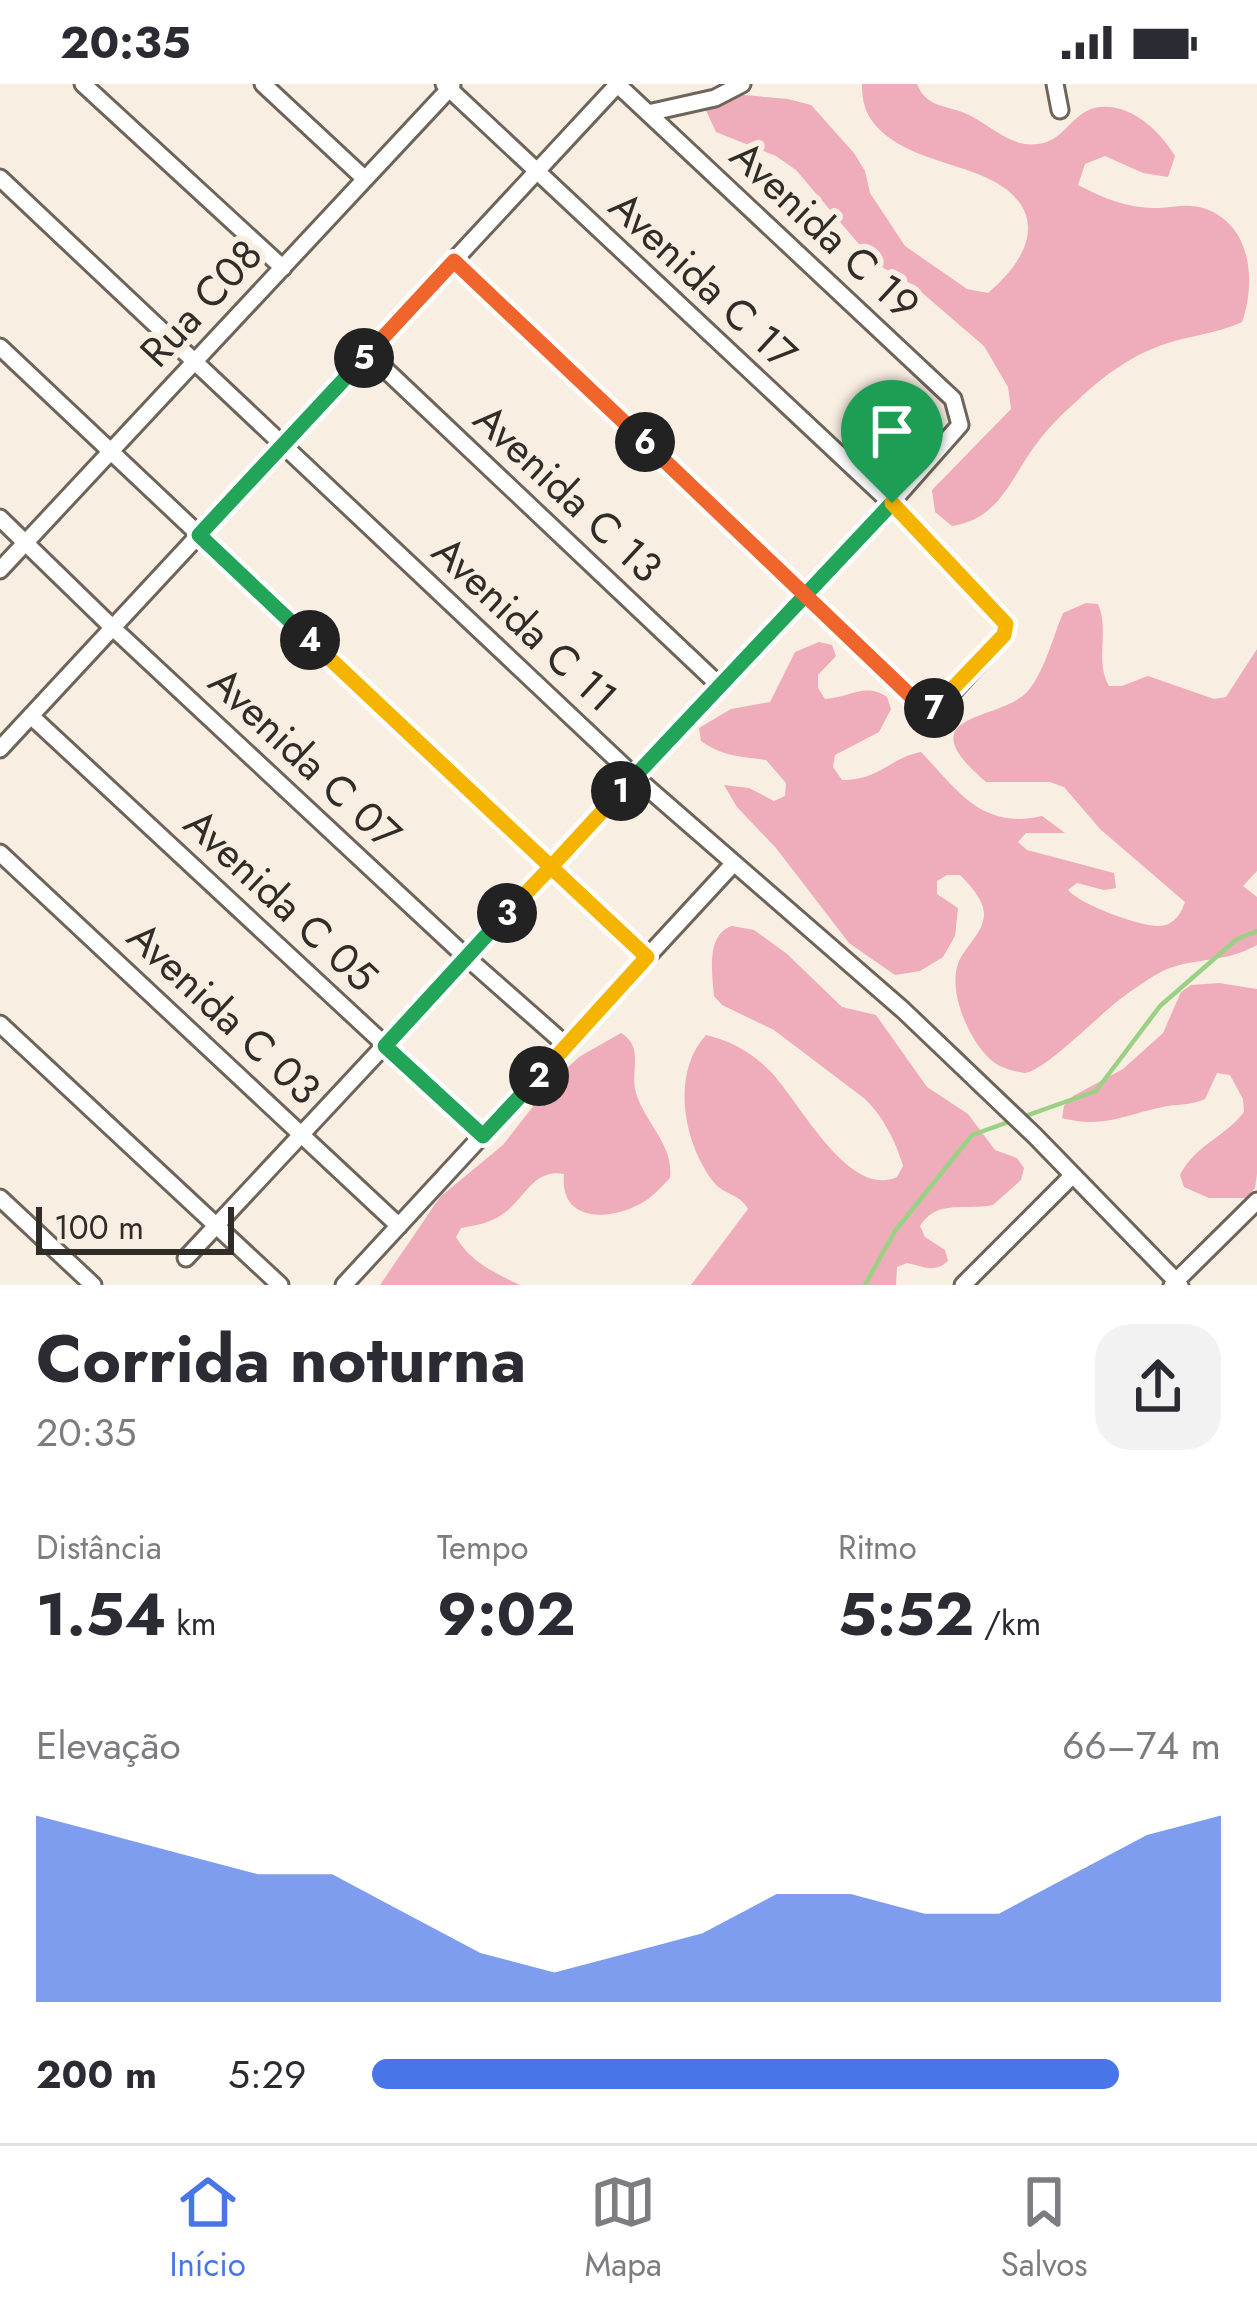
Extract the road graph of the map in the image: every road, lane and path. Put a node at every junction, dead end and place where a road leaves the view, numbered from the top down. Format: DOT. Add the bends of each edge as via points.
graph roads {
  1 [pos="83,84"];
  2 [pos="263,84"];
  3 [pos="617,84"];
  4 [pos="742,84"];
  5 [pos="1055,84"];
  6 [pos="449,86"];
  7 [pos="1060,110"];
  8 [pos="648,113"];
  9 [pos="535,173"];
  10 [pos="0,178"];
  11 [pos="365,179"];
  12 [pos="454,261"];
  13 [pos="283,268"];
  14 [pos="0,347"];
  15 [pos="368,353"];
  16 [pos="196,361"];
  17 [pos="282,446"];
  18 [pos="111,452"];
  19 [pos="892,503"];
  20 [pos="0,518"];
  21 [pos="199,535"];
  22 [pos="26,542"];
  23 [pos="0,570"];
  24 [pos="805,594"];
  25 [pos="112,628"];
  26 [pos="719,685"];
  27 [pos="31,716"];
  28 [pos="0,749"];
  29 [pos="634,776"];
  30 [pos="0,853"];
  31 [pos="734,863"];
  32 [pos="551,867"];
  33 [pos="465,956"];
  34 [pos="647,957"];
  35 [pos="0,1024"];
  36 [pos="385,1046"];
  37 [pos="567,1046"];
  38 [pos="301,1135"];
  39 [pos="483,1136"];
  40 [pos="1072,1176"];
  41 [pos="0,1198"];
  42 [pos="1257,1201"];
  43 [pos="216,1226"];
  44 [pos="399,1226"];
  45 [pos="186,1258"];
  46 [pos="1176,1284"];
  47 [pos="93,1285"];
  48 [pos="280,1285"];
  49 [pos="344,1285"];
  50 [pos="963,1285"];
  1 -- 13 [label="street"];
  2 -- 11 [label="street"];
  3 -- 8 [label="street, Avenida C 19"];
  3 -- 9 [label="street"];
  4 -- 8 [label="street"];
  5 -- 7 [label="street"];
  6 -- 9 [label="street, Avenida C 17"];
  6 -- 11 [label="street, Rua C08"];
  8 -- 19 [label="street, Avenida C 19" via="953,399 960,425"];
  9 -- 12 [label="street"];
  9 -- 19 [label="street, Avenida C 17"];
  10 -- 16 [label="street, Avenida C 11"];
  11 -- 13 [label="street, Rua C08"];
  12 -- 15 [label="street"];
  12 -- 24 [label="street"];
  13 -- 16 [label="street, Rua C08"];
  14 -- 18 [label="street"];
  15 -- 17 [label="street"];
  15 -- 26 [label="street, Avenida C 13"];
  16 -- 17 [label="street, Avenida C 11"];
  16 -- 18 [label="street, Rua C08"];
  17 -- 21 [label="street"];
  17 -- 29 [label="street, Avenida C 11"];
  18 -- 21 [label="street"];
  18 -- 22 [label="street, Rua C08"];
  19 -- 24 [label="street"];
  19 -- 24 [label="street, Avenida C 17" via="1003,619 1004,635 944,701 918,703"];
  20 -- 22 [label="street, Avenida C 07"];
  21 -- 25 [label="street"];
  21 -- 32 [label="street"];
  22 -- 23 [label="street, Rua C08"];
  22 -- 25 [label="street, Avenida C 07"];
  24 -- 26 [label="street"];
  25 -- 27 [label="street"];
  25 -- 33 [label="street, Avenida C 07"];
  26 -- 29 [label="street"];
  27 -- 28 [label="street"];
  27 -- 36 [label="street, Avenida C 05"];
  29 -- 31 [label="street, Avenida C 11"];
  29 -- 32 [label="street"];
  30 -- 38 [label="street, Avenida C 03"];
  31 -- 34 [label="street"];
  31 -- 40 [label="street, Avenida C 11" via="903,1010"];
  32 -- 33 [label="street"];
  32 -- 34 [label="street"];
  33 -- 36 [label="street"];
  33 -- 37 [label="street, Avenida C 07"];
  34 -- 37 [label="street"];
  35 -- 43 [label="street"];
  36 -- 38 [label="street"];
  36 -- 39 [label="street, Avenida C 05"];
  37 -- 39 [label="street"];
  38 -- 43 [label="street"];
  38 -- 44 [label="street, Avenida C 03"];
  39 -- 44 [label="street"];
  40 -- 46 [label="street, Avenida C 11"];
  40 -- 50 [label="street"];
  41 -- 47 [label="street"];
  42 -- 46 [label="street"];
  43 -- 45 [label="street"];
  43 -- 48 [label="street"];
  44 -- 49 [label="street"];
}
